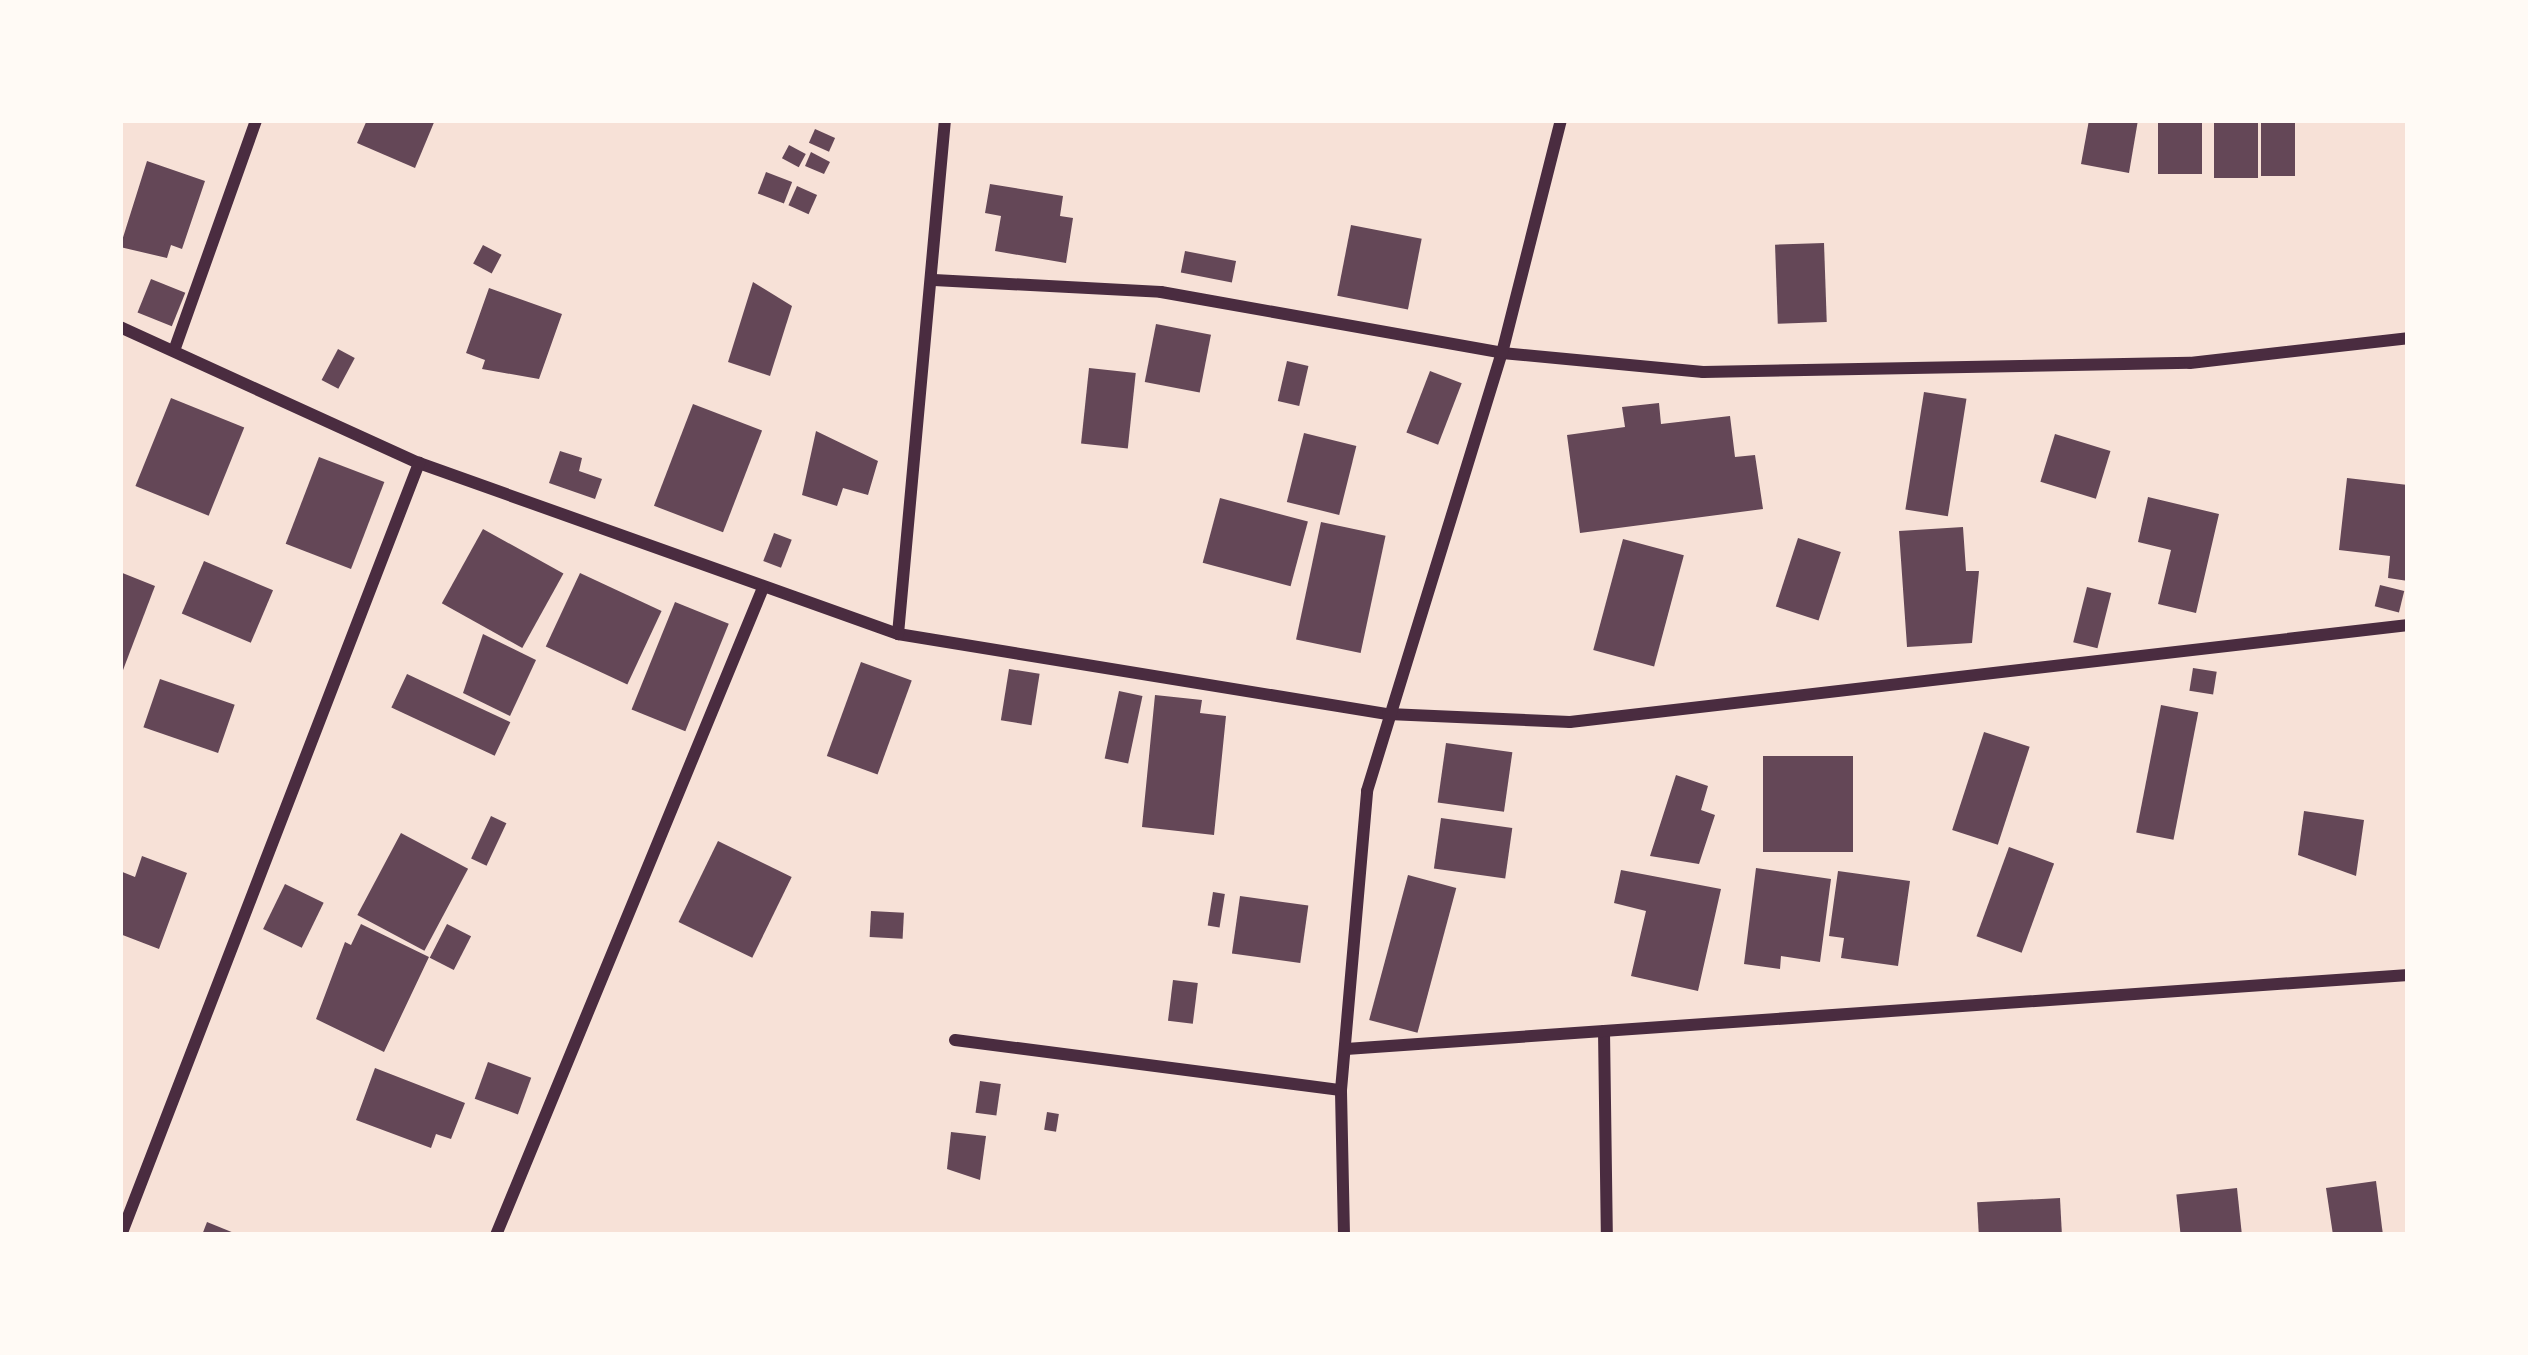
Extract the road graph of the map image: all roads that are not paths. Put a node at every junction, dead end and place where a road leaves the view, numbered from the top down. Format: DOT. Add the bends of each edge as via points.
graph roads {
  1 [pos="256,120"];
  2 [pos="945,120"];
  3 [pos="1561,120"];
  4 [pos="934,280"];
  5 [pos="120,326"];
  6 [pos="2408,338"];
  7 [pos="175,348"];
  8 [pos="1502,353"];
  9 [pos="419,463"];
  10 [pos="763,588"];
  11 [pos="2408,625"];
  12 [pos="898,634"];
  13 [pos="1388,714"];
  14 [pos="2408,975"];
  15 [pos="1604,1031"];
  16 [pos="955,1040"];
  17 [pos="1346,1049"];
  18 [pos="1341,1090"];
  19 [pos="121,1235"];
  20 [pos="496,1235"];
  21 [pos="1344,1235"];
  22 [pos="1606,1235"];
  1 -- 7 [label="street"];
  2 -- 4 [label="street"];
  3 -- 8 [label="street"];
  4 -- 8 [label="street" via="1161,292"];
  4 -- 12 [label="street"];
  5 -- 7 [label="street"];
  6 -- 8 [label="street" via="2190,363 1923,371 1703,372"];
  7 -- 9 [label="street"];
  8 -- 13 [label="street"];
  9 -- 10 [label="street"];
  9 -- 19 [label="street"];
  10 -- 12 [label="street"];
  10 -- 20 [label="street"];
  11 -- 13 [label="street" via="1570,722"];
  12 -- 13 [label="street"];
  13 -- 17 [label="street" via="1357,865"];
  14 -- 15 [label="street"];
  15 -- 17 [label="street"];
  15 -- 22 [label="street"];
  16 -- 18 [label="street"];
  17 -- 18 [label="street"];
  18 -- 21 [label="street"];
}
